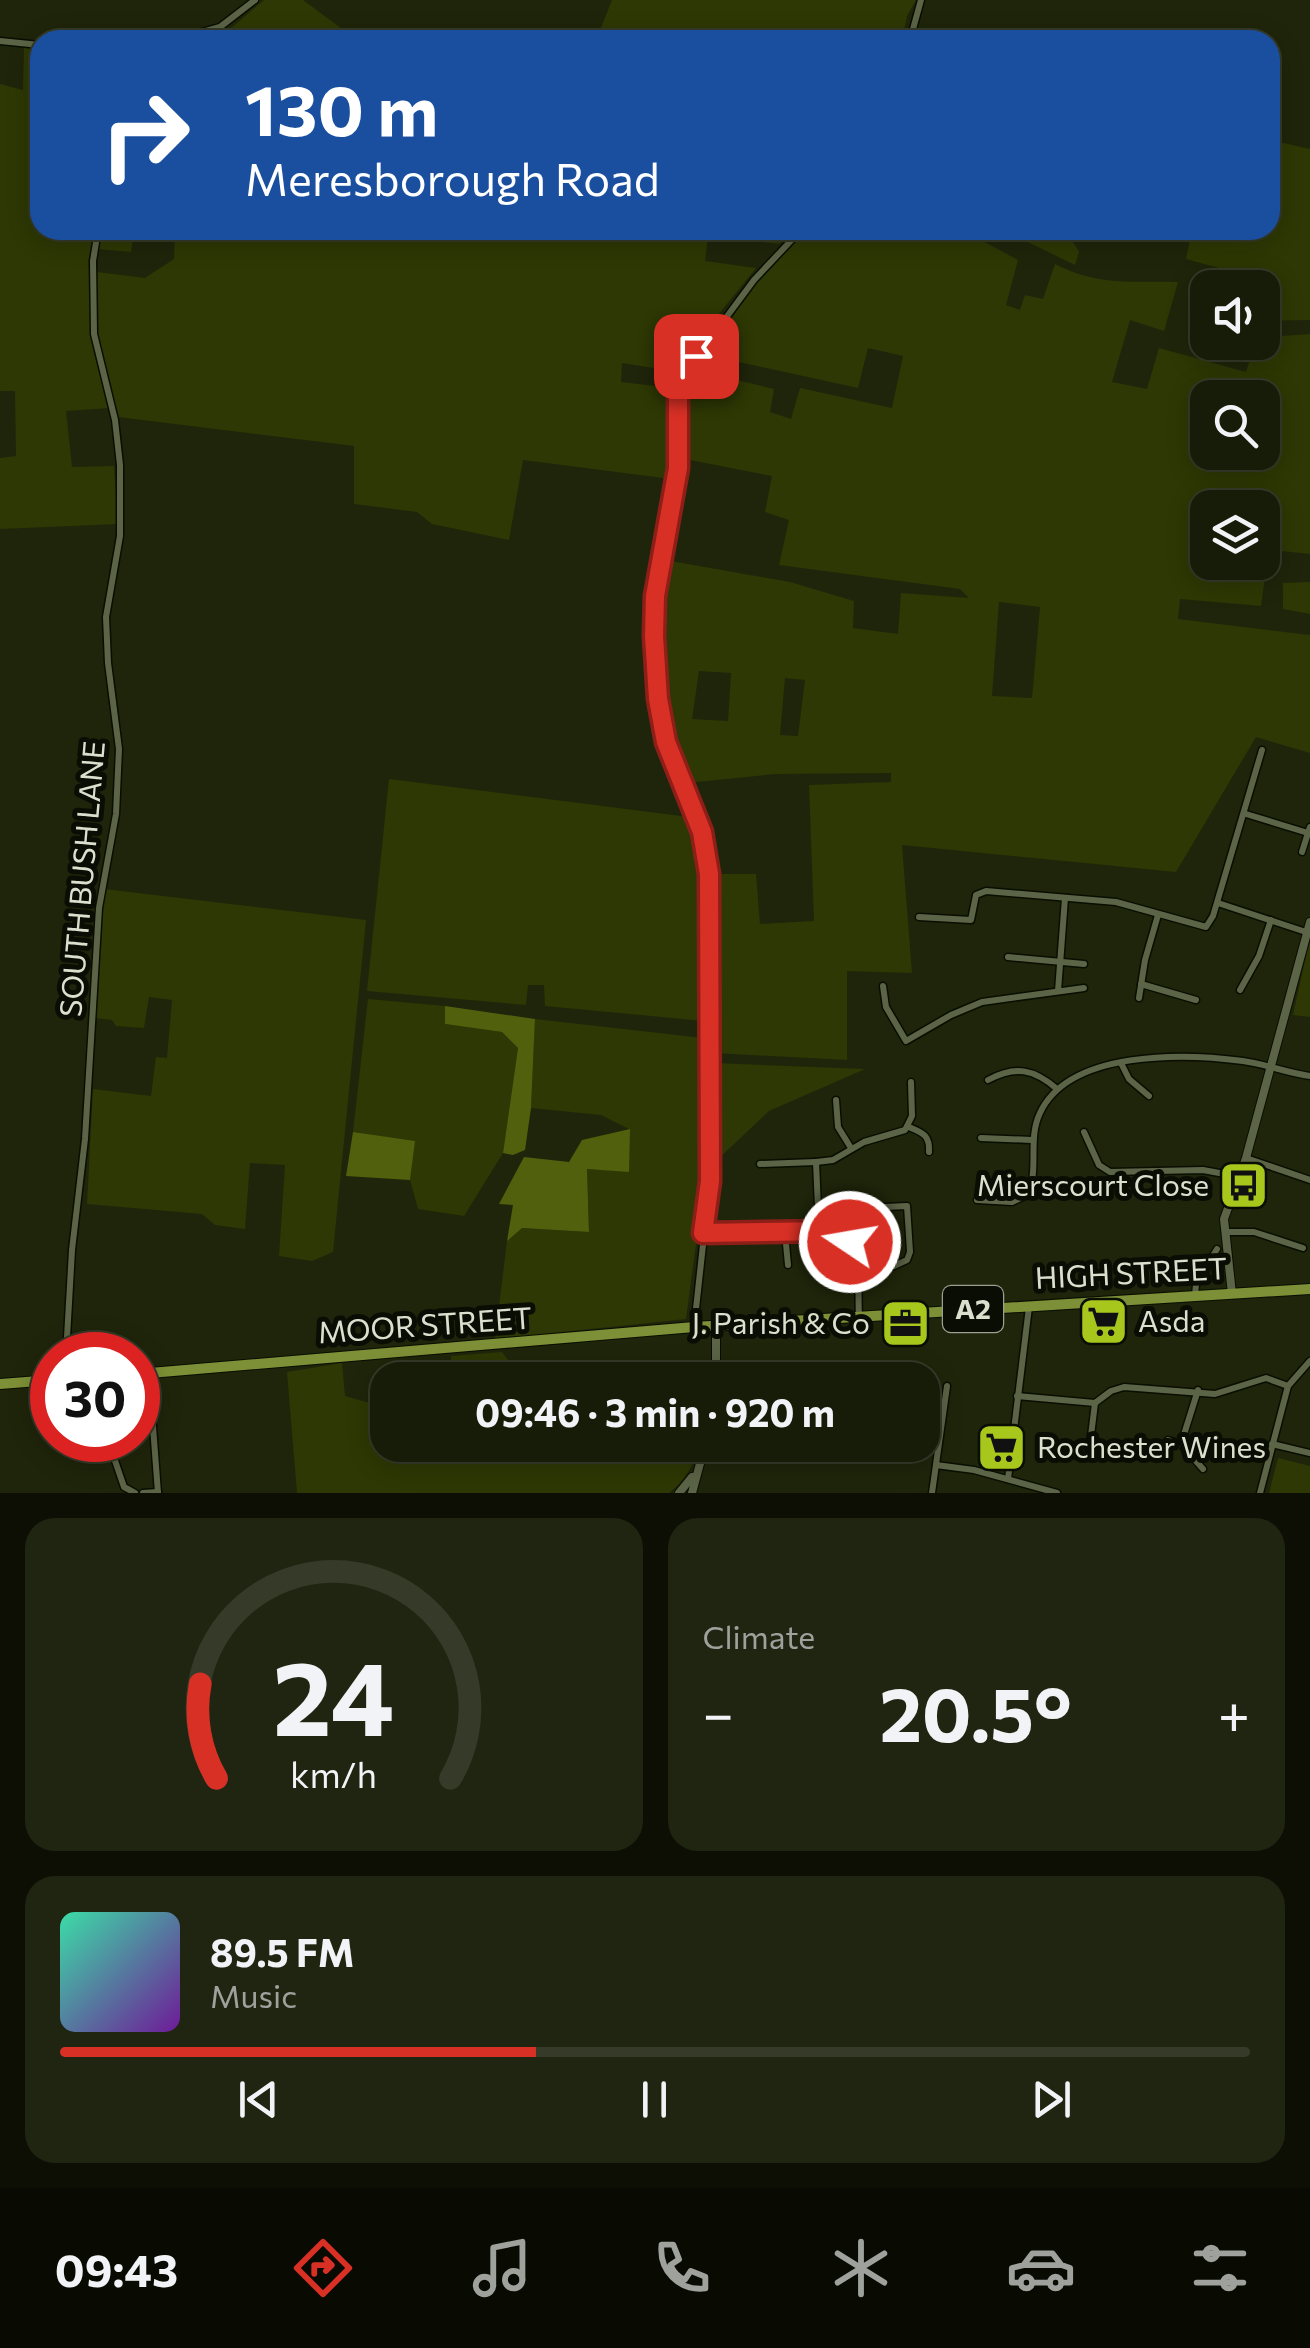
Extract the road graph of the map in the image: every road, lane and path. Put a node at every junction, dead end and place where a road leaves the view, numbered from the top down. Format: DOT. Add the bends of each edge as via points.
graph roads {
  1 [pos="255,0"];
  2 [pos="921,0"];
  3 [pos="209,30"];
  4 [pos="912,30"];
  5 [pos="0,41"];
  6 [pos="30,44"];
  7 [pos="96,240"];
  8 [pos="792,240"];
  9 [pos="1262,750"];
  10 [pos="1246,814"];
  11 [pos="1309,830"];
  12 [pos="1302,852"];
  13 [pos="1066,898"];
  14 [pos="1218,903"];
  15 [pos="1158,915"];
  16 [pos="919,917"];
  17 [pos="1271,920"];
  18 [pos="1310,922"];
  19 [pos="1306,932"];
  20 [pos="1008,957"];
  21 [pos="1060,961"];
  22 [pos="1084,964"];
  23 [pos="1141,984"];
  24 [pos="883,986"];
  25 [pos="1084,988"];
  26 [pos="1240,990"];
  27 [pos="1058,992"];
  28 [pos="1140,998"];
  29 [pos="1196,1000"];
  30 [pos="1121,1062"];
  31 [pos="1272,1068"];
  32 [pos="1310,1076"];
  33 [pos="988,1080"];
  34 [pos="911,1082"];
  35 [pos="1056,1090"];
  36 [pos="1149,1096"];
  37 [pos="836,1100"];
  38 [pos="909,1127"];
  39 [pos="1084,1132"];
  40 [pos="981,1138"];
  41 [pos="1032,1140"];
  42 [pos="851,1148"];
  43 [pos="929,1152"];
  44 [pos="1246,1158"];
  45 [pos="816,1162"];
  46 [pos="760,1164"];
  47 [pos="1241,1177"];
  48 [pos="1310,1180"];
  49 [pos="977,1200"];
  50 [pos="885,1207"];
  51 [pos="818,1231"];
  52 [pos="785,1232"];
  53 [pos="1225,1232"];
  54 [pos="703,1233"];
  55 [pos="1304,1248"];
  56 [pos="1217,1249"];
  57 [pos="788,1265"];
  58 [pos="856,1268"];
  59 [pos="1310,1288"];
  60 [pos="1232,1294"];
  61 [pos="1194,1296"];
  62 [pos="1030,1305"];
  63 [pos="859,1317"];
  64 [pos="716,1326"];
  65 [pos="694,1327"];
  66 [pos="67,1332"];
  67 [pos="1310,1361"];
  68 [pos="716,1362"];
  69 [pos="160,1373"];
  70 [pos="30,1382"];
  71 [pos="0,1384"];
  72 [pos="947,1386"];
  73 [pos="1288,1386"];
  74 [pos="1198,1390"];
  75 [pos="1017,1396"];
  76 [pos="1095,1403"];
  77 [pos="940,1433"];
  78 [pos="1168,1440"];
  79 [pos="1181,1444"];
  80 [pos="1272,1444"];
  81 [pos="1089,1452"];
  82 [pos="1310,1454"];
  83 [pos="116,1462"];
  84 [pos="154,1462"];
  85 [pos="699,1462"];
  86 [pos="936,1462"];
  87 [pos="936,1465"];
  88 [pos="1203,1469"];
  89 [pos="695,1474"];
  90 [pos="1008,1479"];
  91 [pos="158,1492"];
  92 [pos="139,1493"];
  93 [pos="679,1493"];
  94 [pos="690,1493"];
  95 [pos="932,1493"];
  96 [pos="1058,1493"];
  97 [pos="1260,1493"];
  1 -- 3 [label="street"];
  2 -- 4 [label="street"];
  5 -- 6 [label="street"];
  7 -- 66 [label="street, SOUTH BUSH LANE" via="94,334 120,465 120,536 106,618 120,749 99,908"];
  8 -- 54 [label="street" via="685,373 676,407 676,483 655,596 666,742 702,832 709,874 710,1181"];
  9 -- 10 [label="street"];
  10 -- 11 [label="street"];
  10 -- 14 [label="street"];
  11 -- 12 [label="street"];
  13 -- 15 [label="street" via="1116,902"];
  13 -- 16 [label="street" via="982,891 971,920"];
  13 -- 21 [label="street"];
  14 -- 15 [label="street" via="1206,927"];
  14 -- 17 [label="street"];
  15 -- 23 [label="street"];
  17 -- 19 [label="street"];
  17 -- 26 [label="street"];
  18 -- 19 [label="street"];
  19 -- 31 [label="street"];
  20 -- 21 [label="street"];
  21 -- 22 [label="street"];
  21 -- 27 [label="street"];
  23 -- 28 [label="street"];
  23 -- 29 [label="street"];
  24 -- 27 [label="street" via="886,1007 906,1041 982,1002"];
  25 -- 27 [label="street"];
  30 -- 31 [label="street" via="1210,1058"];
  30 -- 35 [label="street" via="1086,1071"];
  30 -- 36 [label="street"];
  31 -- 32 [label="street"];
  31 -- 44 [label="street"];
  33 -- 35 [label="street" via="1024,1070"];
  34 -- 38 [label="street"];
  35 -- 41 [label="street"];
  37 -- 42 [label="street" via="836,1120"];
  38 -- 42 [label="street"];
  38 -- 43 [label="street" via="924,1133"];
  39 -- 47 [label="street" via="1110,1172 1203,1170"];
  40 -- 41 [label="street"];
  41 -- 49 [label="street" via="1028,1195 1012,1202"];
  42 -- 45 [label="street"];
  44 -- 47 [label="street"];
  44 -- 48 [label="street"];
  45 -- 46 [label="street"];
  45 -- 51 [label="street"];
  47 -- 53 [label="street"];
  50 -- 58 [label="street" via="907,1206 907,1260"];
  51 -- 52 [label="street"];
  51 -- 58 [label="street" via="846,1237"];
  52 -- 54 [label="street"];
  52 -- 57 [label="street"];
  53 -- 55 [label="street" via="1254,1232"];
  53 -- 60 [label="street"];
  54 -- 65 [label="street"];
  56 -- 61 [label="street"];
  58 -- 63 [label="street"];
  59 -- 60 [label="main road, HIGH STREET / A2"];
  60 -- 61 [label="main road, HIGH STREET / A2"];
  61 -- 62 [label="main road, HIGH STREET / A2"];
  62 -- 63 [label="main road, HIGH STREET / A2"];
  62 -- 75 [label="street"];
  63 -- 64 [label="main road, HIGH STREET / A2"];
  64 -- 65 [label="main road, MOOR STREET / A2"];
  64 -- 68 [label="street"];
  65 -- 69 [label="main road, MOOR STREET / A2"];
  67 -- 73 [label="street"];
  70 -- 71 [label="main road"];
  72 -- 77 [label="street"];
  73 -- 74 [label="street" via="1260,1378 1228,1392"];
  73 -- 80 [label="street"];
  74 -- 76 [label="street" via="1124,1387"];
  74 -- 79 [label="street"];
  75 -- 76 [label="street"];
  75 -- 90 [label="street"];
  76 -- 81 [label="street"];
  78 -- 79 [label="street"];
  79 -- 88 [label="street"];
  80 -- 82 [label="street"];
  80 -- 97 [label="street"];
  83 -- 92 [label="street" via="124,1487"];
  84 -- 91 [label="street"];
  85 -- 89 [label="street"];
  86 -- 87 [label="street"];
  87 -- 90 [label="street"];
  87 -- 95 [label="street"];
  89 -- 93 [label="street"];
  89 -- 94 [label="street"];
  90 -- 96 [label="street"];
  91 -- 92 [label="street"];
  93 -- 94 [label="street"];
}
